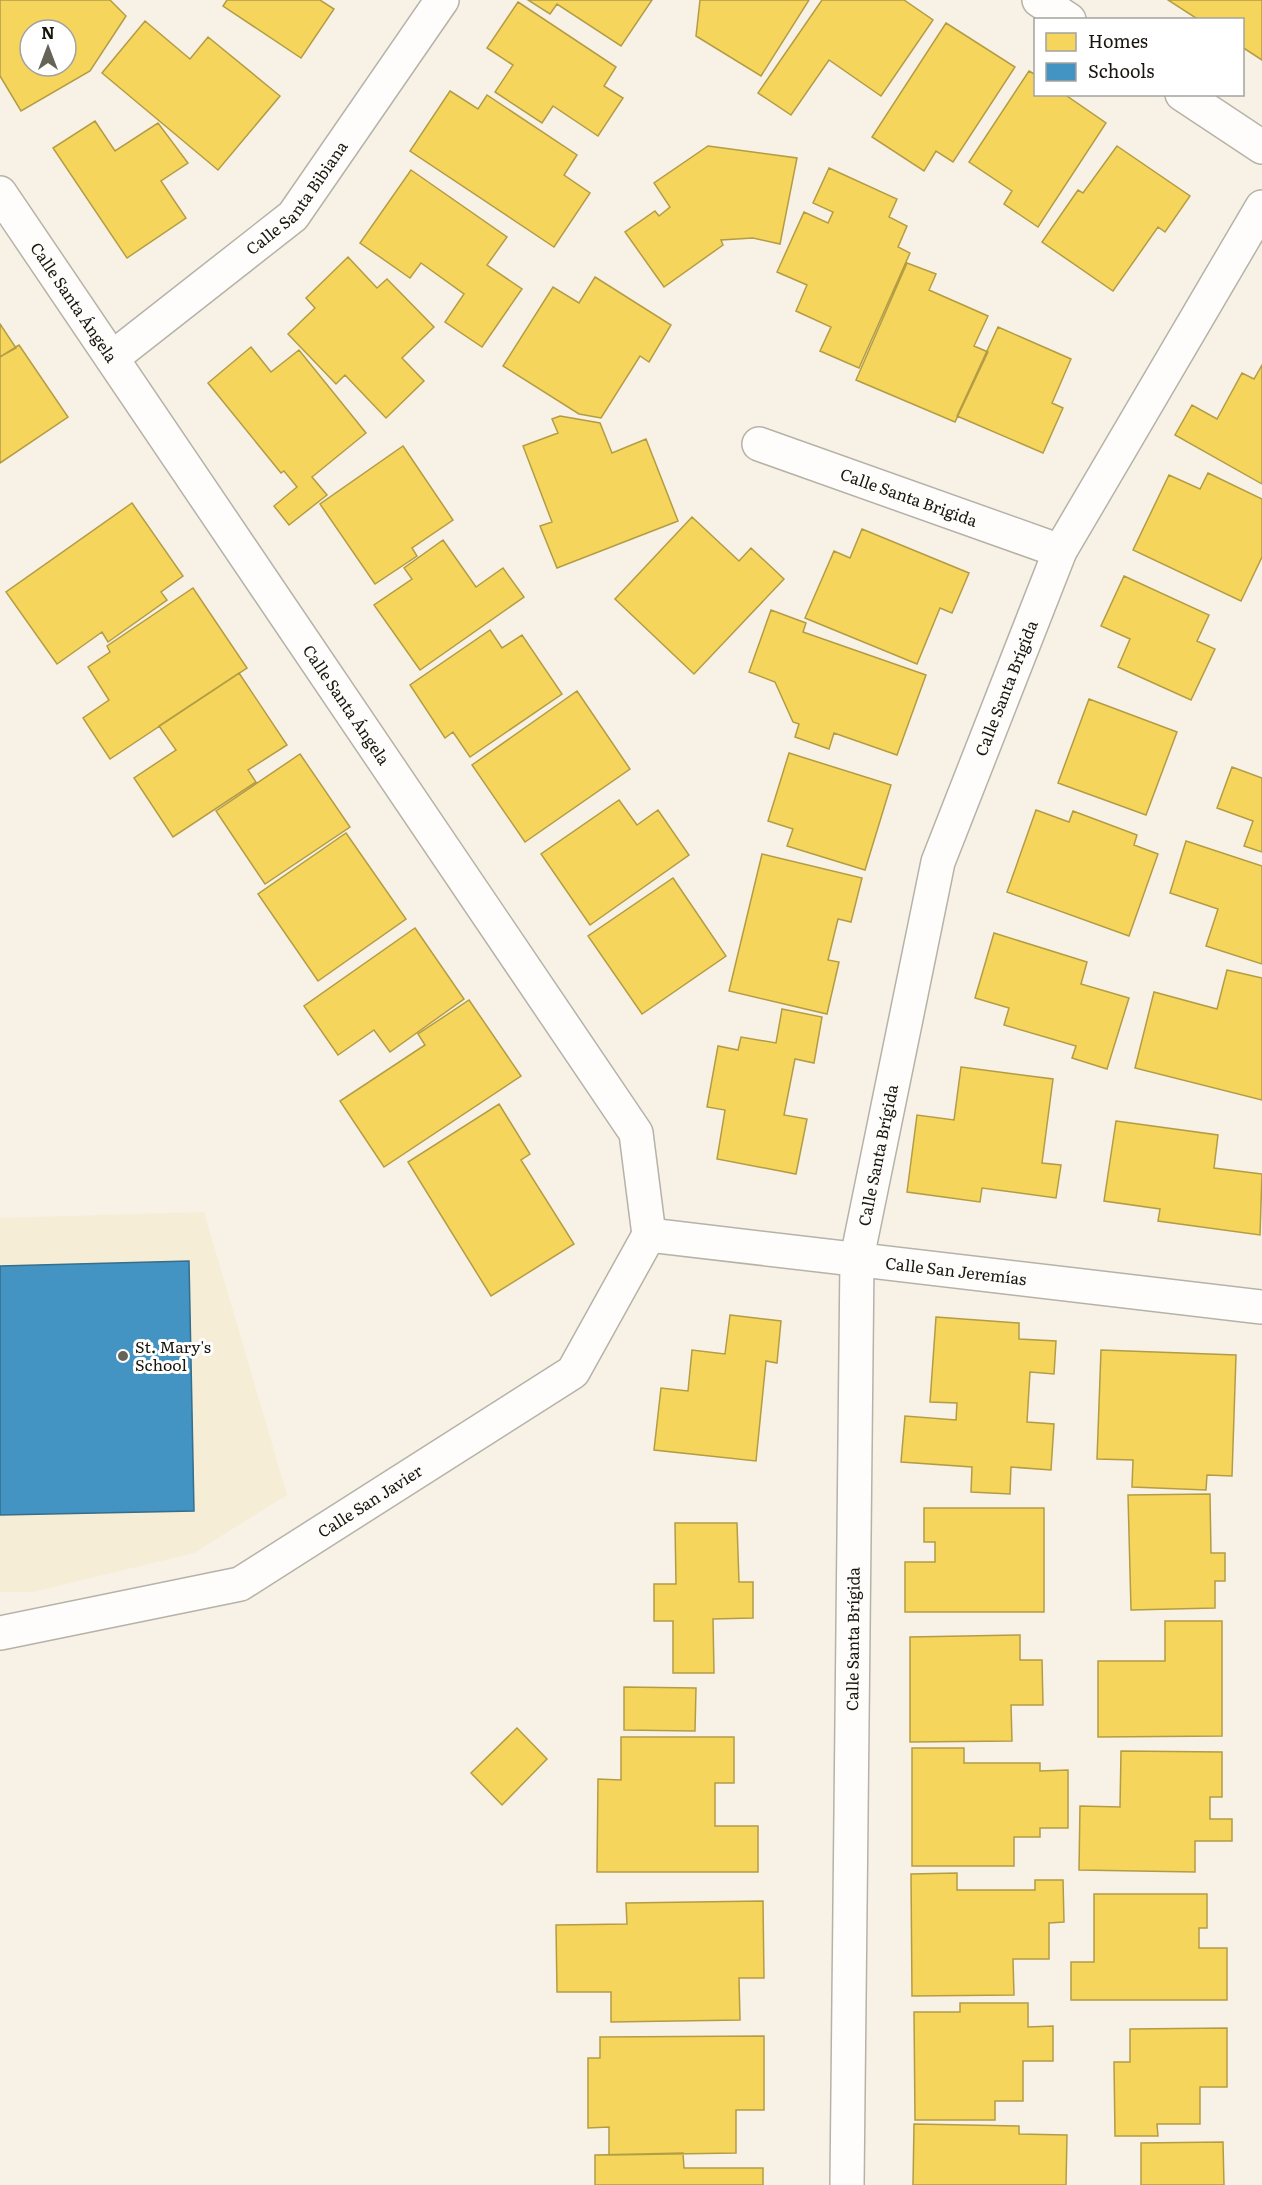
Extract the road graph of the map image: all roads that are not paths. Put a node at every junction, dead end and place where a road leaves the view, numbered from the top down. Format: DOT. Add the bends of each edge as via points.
graph roads {
  1 [pos="442,0"];
  2 [pos="1039,0"];
  3 [pos="1066,18"];
  4 [pos="1185,96"];
  5 [pos="1262,147"];
  6 [pos="0,193"];
  7 [pos="1262,207"];
  8 [pos="111,358"];
  9 [pos="759,444"];
  10 [pos="1060,550"];
  11 [pos="649,1235"];
  12 [pos="858,1258"];
  13 [pos="1262,1306"];
  14 [pos="0,1633"];
  15 [pos="847,2185"];
  1 -- 8 [label="street, Calle Santa Bibiana" via="293,216"];
  2 -- 3 [label="street"];
  4 -- 5 [label="street"];
  6 -- 8 [label="street, Calle Santa Ángela"];
  7 -- 10 [label="street, Calle Santa Brígida"];
  8 -- 11 [label="street, Calle Santa Ángela" via="636,1133"];
  9 -- 10 [label="street, Calle Santa Brigida"];
  10 -- 12 [label="street, Calle Santa Brígida" via="938,862"];
  11 -- 12 [label="street, Calle San Jeremías"];
  11 -- 14 [label="street, Calle San Javier" via="573,1372 240,1584"];
  12 -- 13 [label="street, Calle San Jeremías"];
  12 -- 15 [label="street, Calle Santa Brígida"];
}
